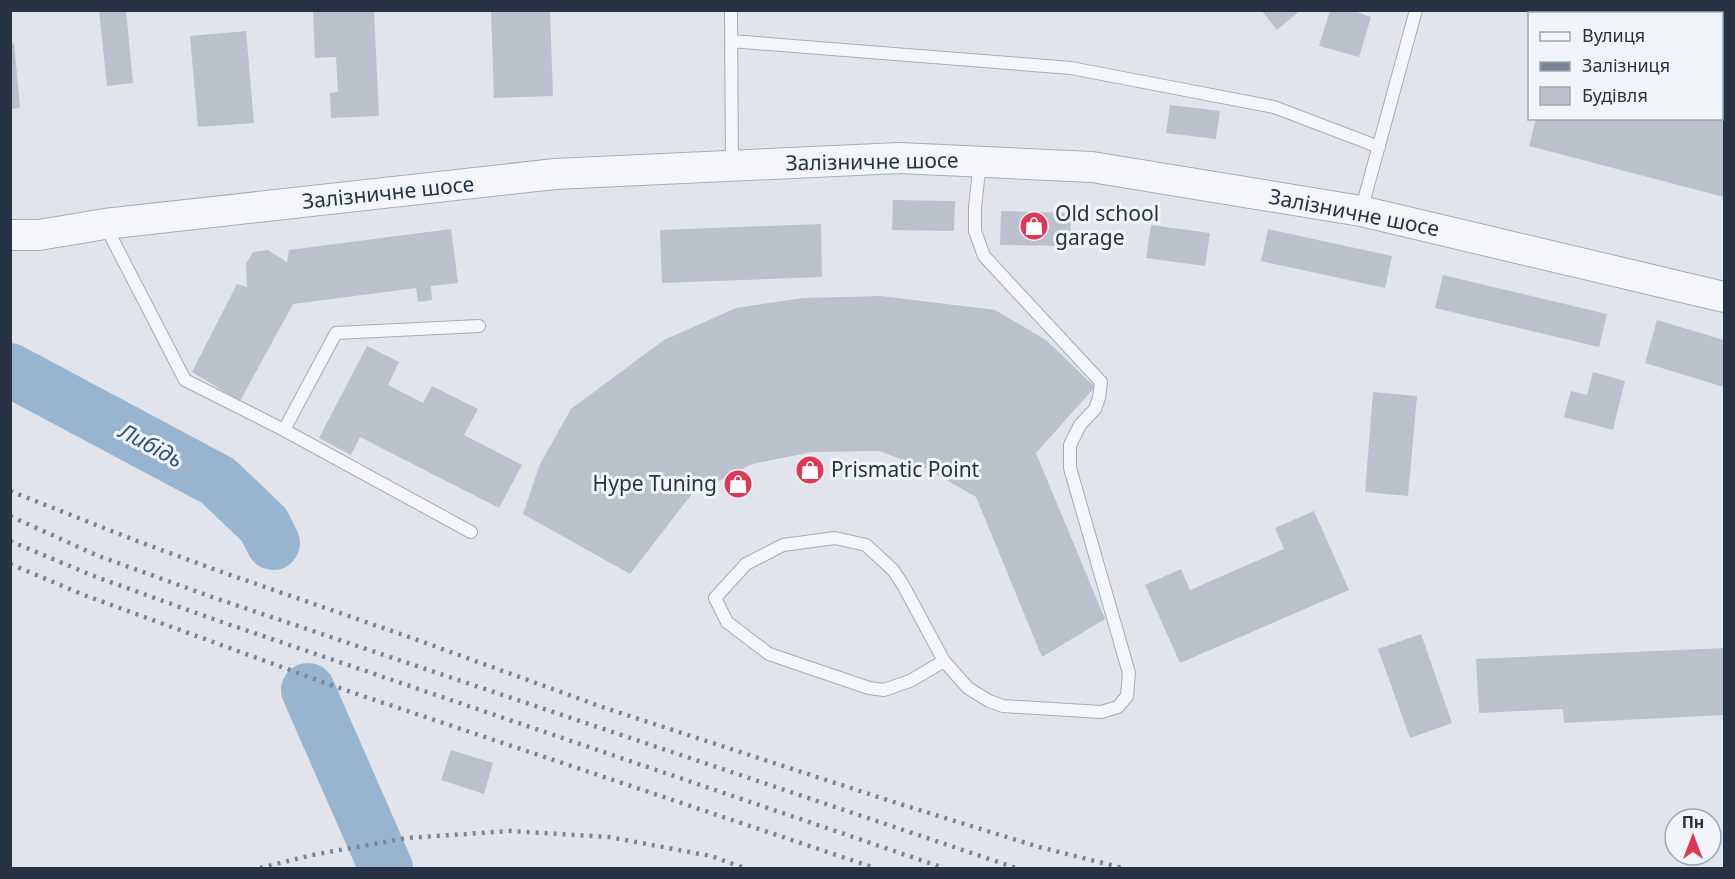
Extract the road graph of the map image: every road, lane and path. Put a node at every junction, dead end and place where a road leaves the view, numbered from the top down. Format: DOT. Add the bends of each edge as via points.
graph roads {
  1 [pos="731,10"];
  2 [pos="1416,10"];
  3 [pos="731,41"];
  4 [pos="1379,147"];
  5 [pos="980,162"];
  6 [pos="732,165"];
  7 [pos="1361,211"];
  8 [pos="105,224"];
  9 [pos="10,234"];
  10 [pos="1725,297"];
  11 [pos="479,326"];
  12 [pos="284,430"];
  13 [pos="471,532"];
  14 [pos="944,661"];
  1 -- 3 [label="lane"];
  2 -- 4 [label="lane"];
  3 -- 4 [label="lane" via="1071,68 1274,107"];
  3 -- 6 [label="lane"];
  4 -- 7 [label="lane"];
  5 -- 6 [label="street, Залізничне шосе" via="899,159"];
  5 -- 7 [label="street, Залізничне шосе" via="1092,166"];
  5 -- 14 [label="lane" via="975,231 984,256 1101,381 1095,409 1080,425 1070,445 1070,468 1129,673 1128,696 1118,707 1101,712 1003,706 968,688"];
  6 -- 8 [label="street, Залізничне шосе" via="555,174"];
  7 -- 10 [label="street, Залізничне шосе"];
  8 -- 9 [label="street, Залізничне шосе" via="39,235"];
  8 -- 12 [label="lane" via="185,380"];
  11 -- 12 [label="lane" via="336,333"];
  12 -- 13 [label="lane"];
  14 -- 14 [label="lane" via="893,570 866,545 835,538 783,545 746,564 715,598 727,622 769,654 869,688 884,690 910,681"];
}
